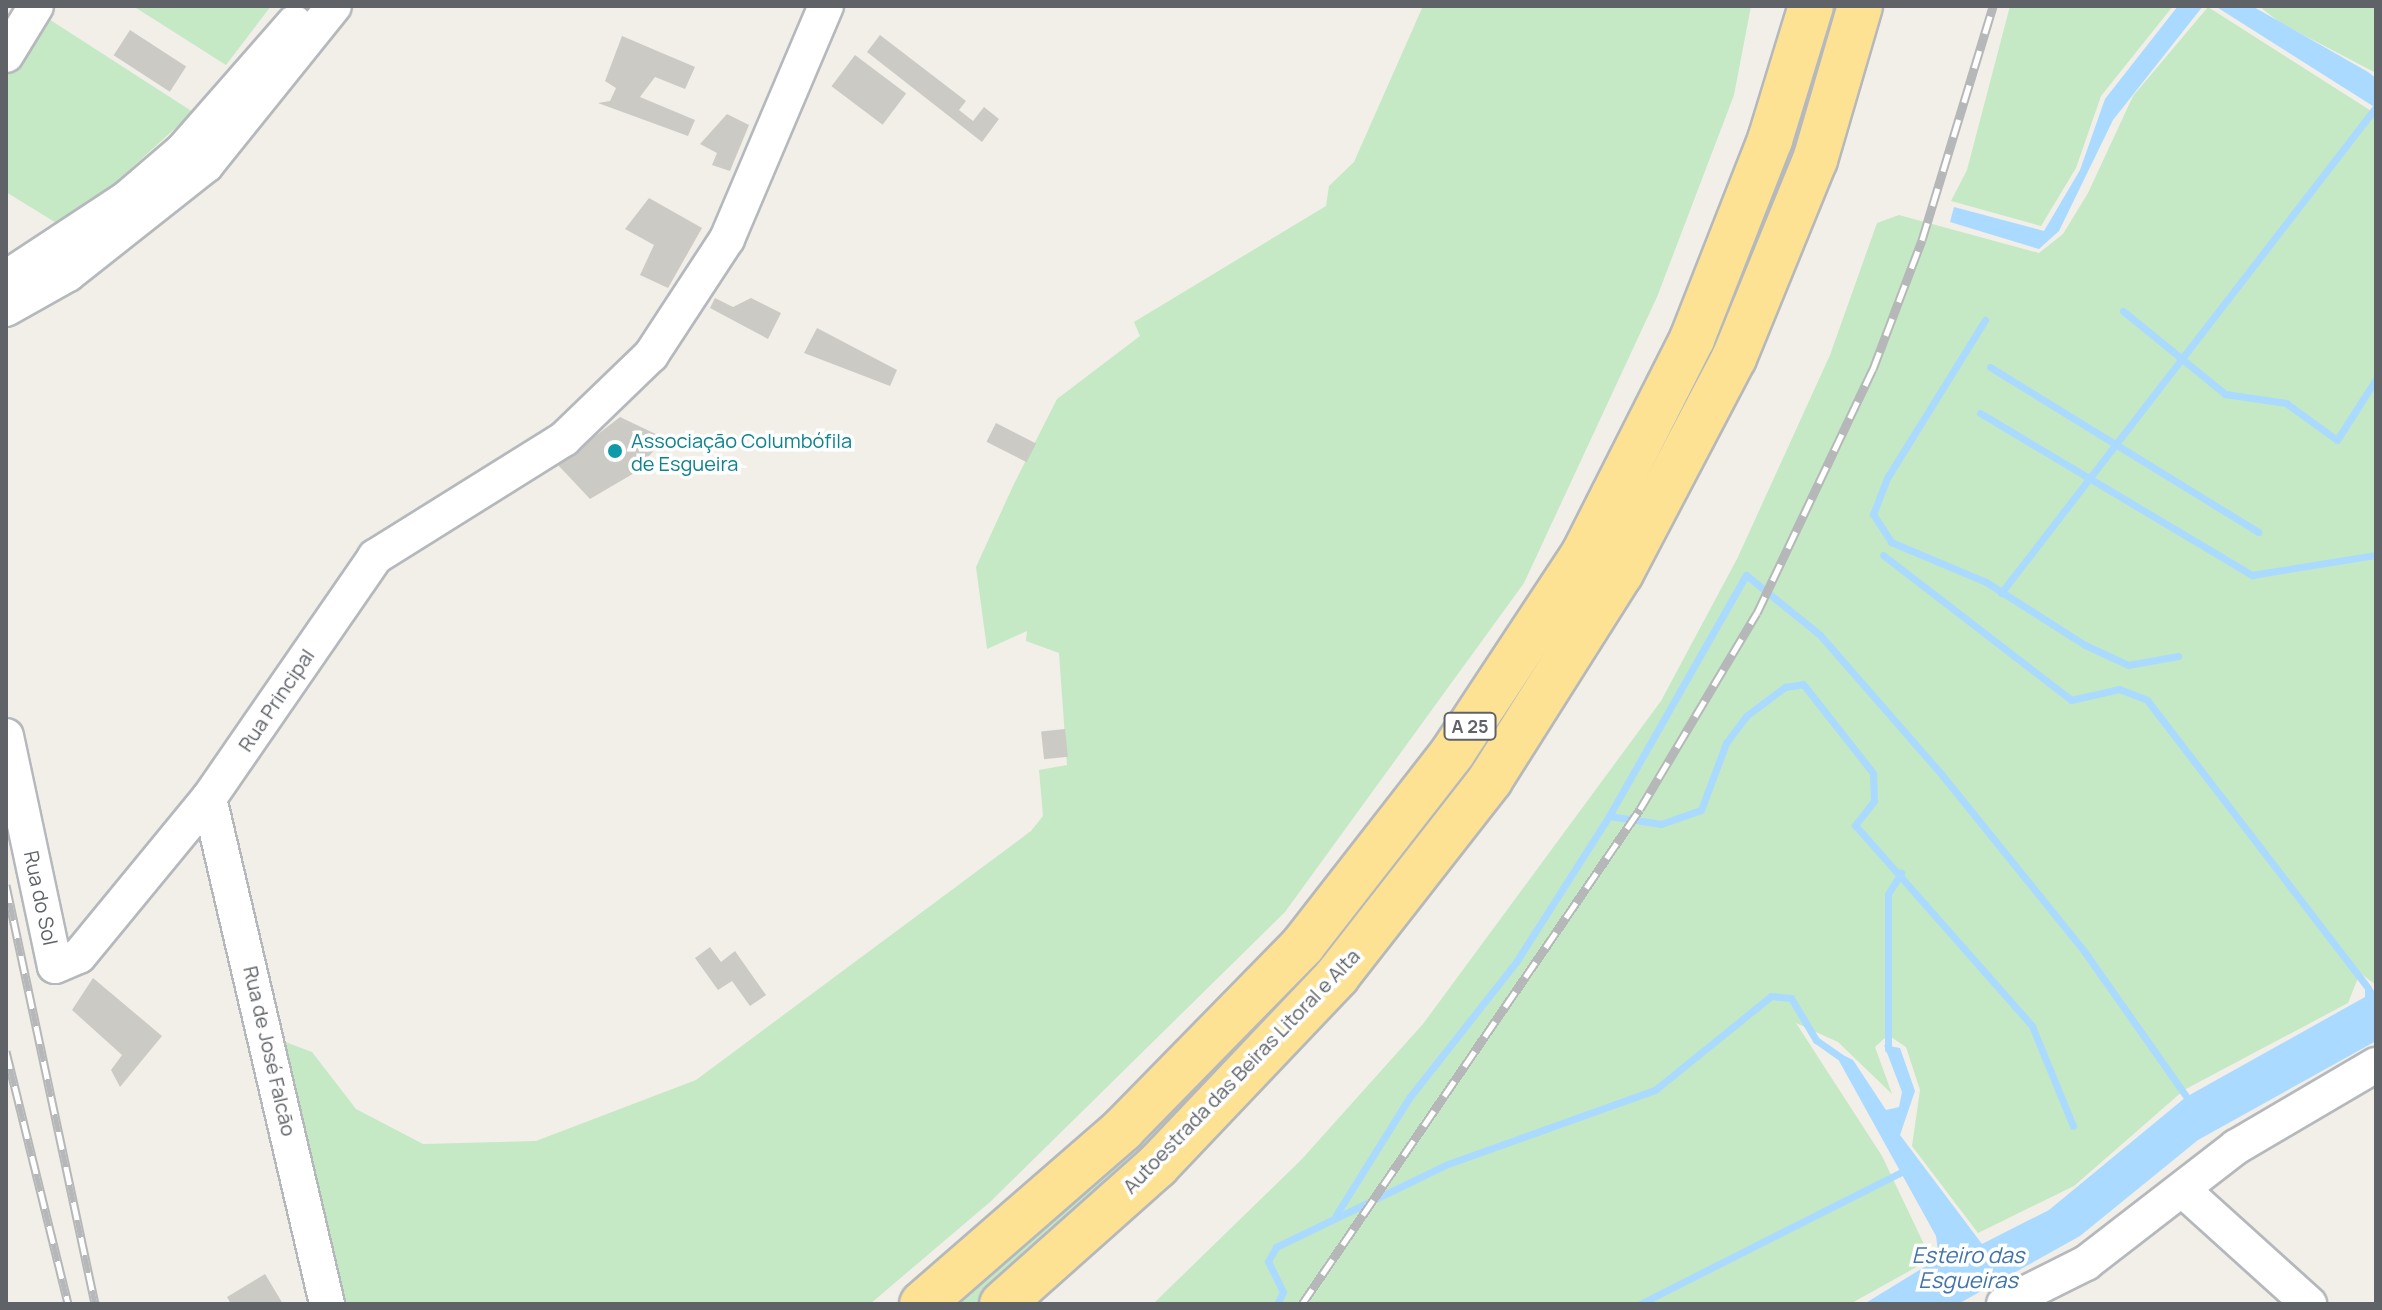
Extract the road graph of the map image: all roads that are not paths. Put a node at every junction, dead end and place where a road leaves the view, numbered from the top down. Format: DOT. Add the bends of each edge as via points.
graph roads {
  1 [pos="36,6"];
  2 [pos="308,6"];
  3 [pos="334,6"];
  4 [pos="1811,6"];
  5 [pos="1860,6"];
  6 [pos="825,8"];
  7 [pos="6,55"];
  8 [pos="242,105"];
  9 [pos="6,278"];
  10 [pos="6,309"];
  11 [pos="6,736"];
  12 [pos="209,798"];
  13 [pos="55,966"];
  14 [pos="2376,1065"];
  15 [pos="2183,1190"];
  16 [pos="327,1304"];
  17 [pos="922,1304"];
  18 [pos="1002,1304"];
  19 [pos="2004,1304"];
  20 [pos="2309,1304"];
  1 -- 7 [label="street"];
  2 -- 8 [label="street"];
  3 -- 8 [label="street"];
  4 -- 17 [label="highway, A 25" via="1770,140 1692,339 1584,553 1453,752 1303,945 1123,1129"];
  5 -- 18 [label="highway, Autoestrada das Beiras Litoral e Alta / A 25" via="1815,160 1734,358 1621,573 1490,780 1337,976 1157,1166"];
  6 -- 12 [label="street, Rua Principal" via="792,99 705,281 604,406 525,466 375,557"];
  8 -- 9 [label="street" via="126,199"];
  8 -- 10 [label="street" via="151,213"];
  11 -- 13 [label="street, Rua do Sol"];
  12 -- 13 [label="street, Rua Principal" via="79,956"];
  12 -- 16 [label="street, Rua de José Falcão"];
  14 -- 15 [label="street" via="2236,1147"];
  15 -- 19 [label="street" via="2086,1263"];
  15 -- 20 [label="street"];
}
